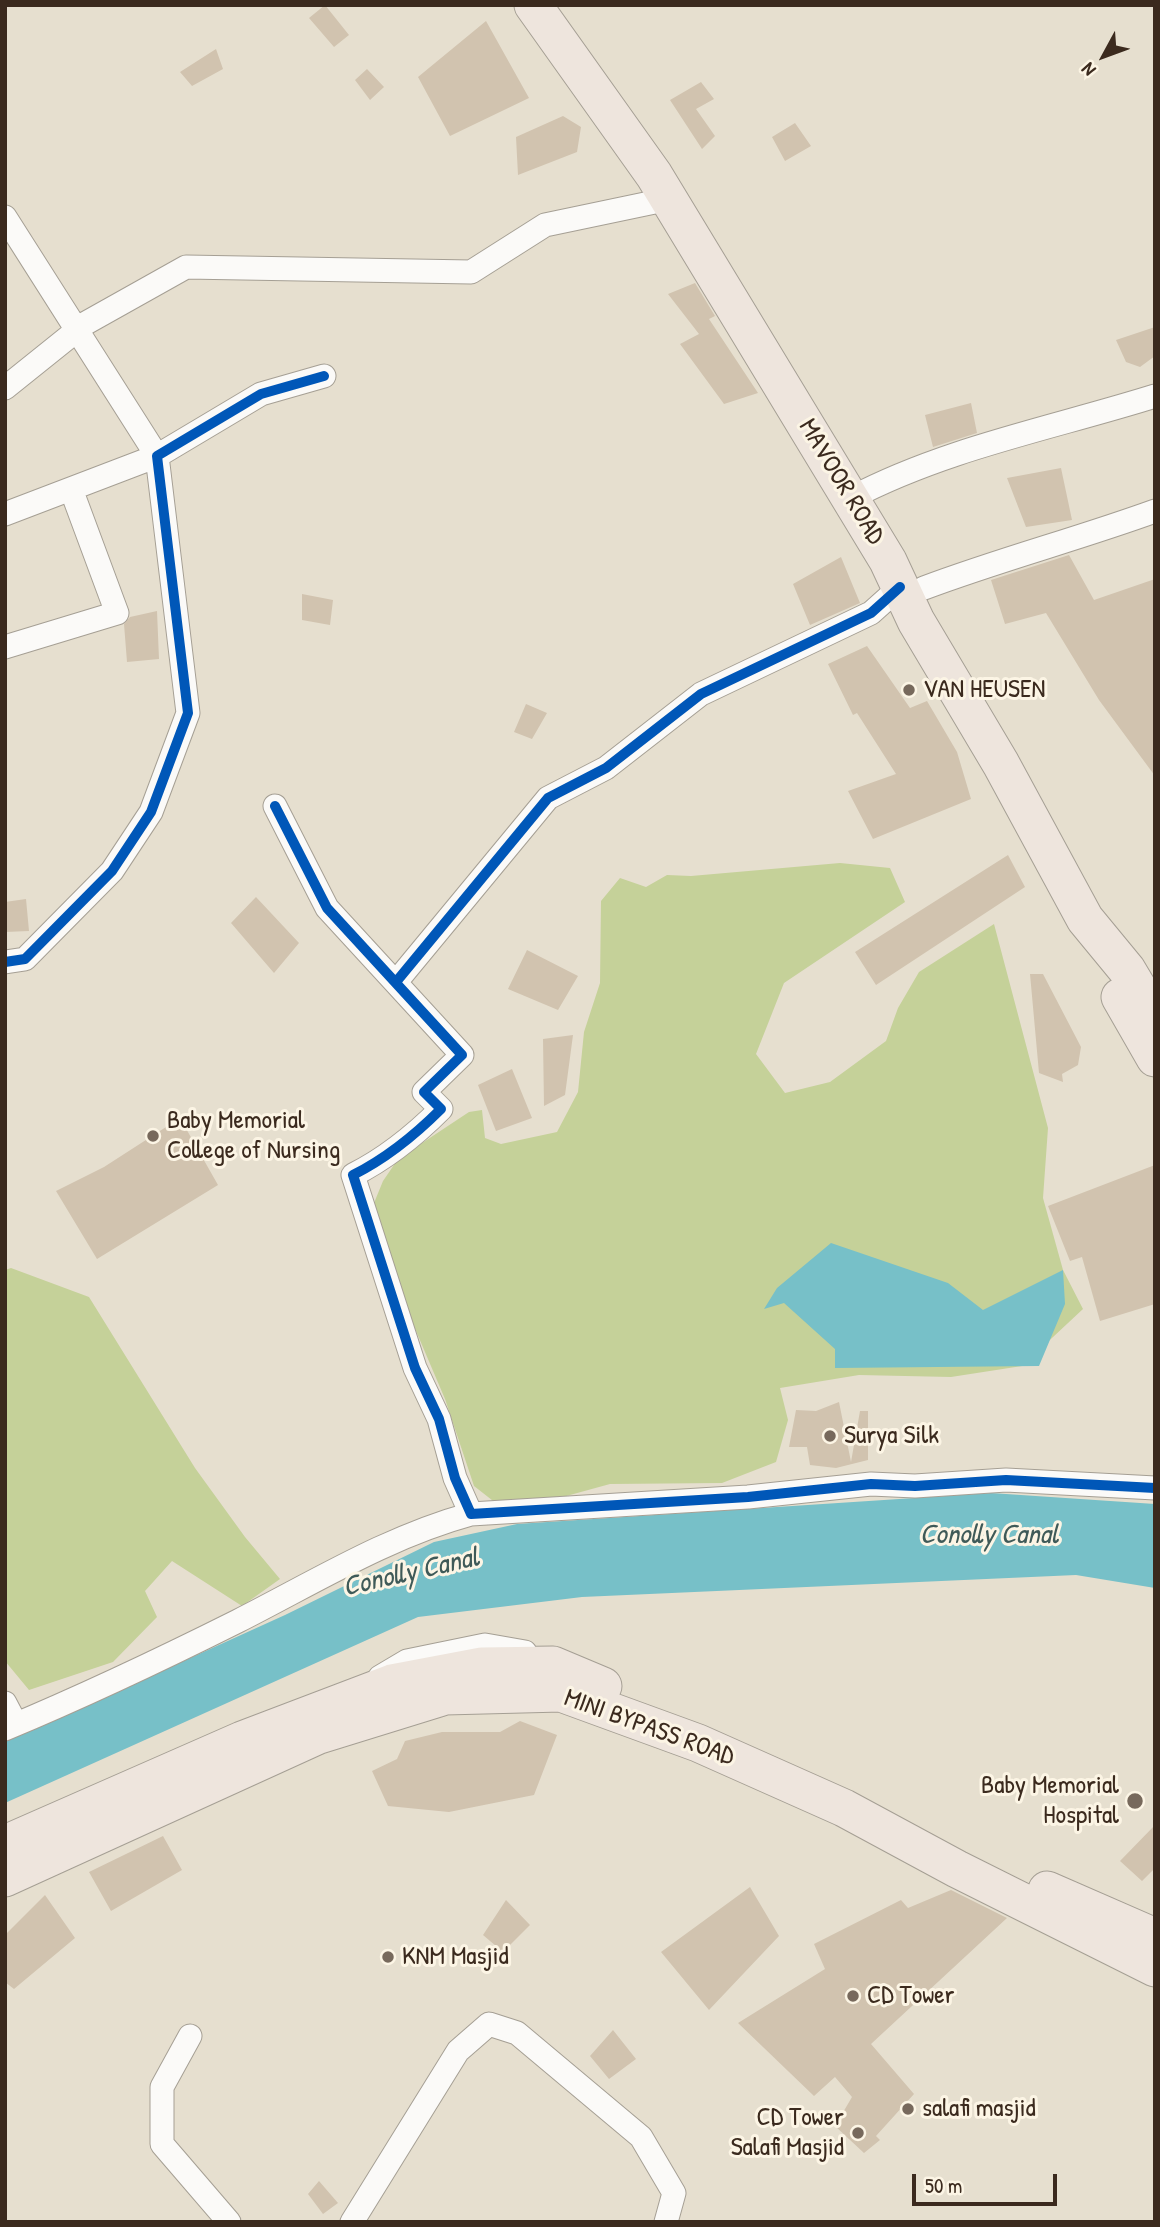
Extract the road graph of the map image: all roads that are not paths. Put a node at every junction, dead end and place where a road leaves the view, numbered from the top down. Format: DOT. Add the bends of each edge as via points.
graph roads {
  1 [pos="551,9"];
  2 [pos="669,199"];
  3 [pos="5,217"];
  4 [pos="75,331"];
  5 [pos="324,376"];
  6 [pos="5,388"];
  7 [pos="1155,396"];
  8 [pos="157,456"];
  9 [pos="71,489"];
  10 [pos="860,493"];
  11 [pos="1155,511"];
  12 [pos="5,514"];
  13 [pos="912,587"];
  14 [pos="5,647"];
  15 [pos="275,806"];
  16 [pos="1096,914"];
  17 [pos="5,962"];
  18 [pos="1141,972"];
  19 [pos="396,982"];
  20 [pos="1155,1017"];
  21 [pos="1155,1058"];
  22 [pos="1155,1488"];
  23 [pos="471,1514"];
  24 [pos="5,1703"];
  25 [pos="641,1712"];
  26 [pos="10,1727"];
  27 [pos="5,1844"];
  28 [pos="5,1878"];
  29 [pos="1150,1951"];
  30 [pos="190,2036"];
  31 [pos="227,2221"];
  32 [pos="352,2222"];
  33 [pos="666,2222"];
  1 -- 2 [label="main road, MAVOOR ROAD"];
  1 -- 10 [label="main road, MAVOOR ROAD" via="624,87"];
  2 -- 4 [label="street" via="545,225 471,272 186,267"];
  2 -- 10 [label="main road, MAVOOR ROAD"];
  3 -- 4 [label="street"];
  4 -- 6 [label="street"];
  4 -- 8 [label="street"];
  5 -- 8 [label="street" via="261,394"];
  7 -- 10 [label="street" via="960,452"];
  8 -- 9 [label="street"];
  8 -- 17 [label="street" via="188,713 151,812 112,871 25,959"];
  9 -- 12 [label="street"];
  9 -- 14 [label="street" via="117,613"];
  10 -- 13 [label="main road, MAVOOR ROAD"];
  11 -- 13 [label="street" via="1069,542"];
  13 -- 16 [label="main road, MAVOOR ROAD"];
  13 -- 19 [label="street" via="871,612 701,694 606,768 548,798"];
  15 -- 19 [label="street" via="327,908"];
  16 -- 18 [label="main road" via="1132,939"];
  16 -- 21 [label="main road" via="1119,996"];
  18 -- 20 [label="main road"];
  19 -- 23 [label="street" via="463,1055 424,1092 441,1109 381,1162 353,1175 415,1368 439,1419 455,1478"];
  22 -- 23 [label="street" via="1006,1480 871,1484 748,1497"];
  23 -- 26 [label="street" via="374,1548 237,1621"];
  24 -- 26 [label="street"];
  25 -- 27 [label="main road, MINI BYPASS ROAD" via="553,1665 482,1666 392,1683 242,1740"];
  25 -- 28 [label="main road, MINI BYPASS ROAD" via="561,1693 444,1696 319,1735"];
  25 -- 29 [label="main road, MINI BYPASS ROAD" via="844,1785 1046,1890"];
  30 -- 31 [label="street" via="162,2087 162,2144"];
  32 -- 33 [label="street" via="458,2051 489,2024 517,2033 641,2137 674,2193"];
}
